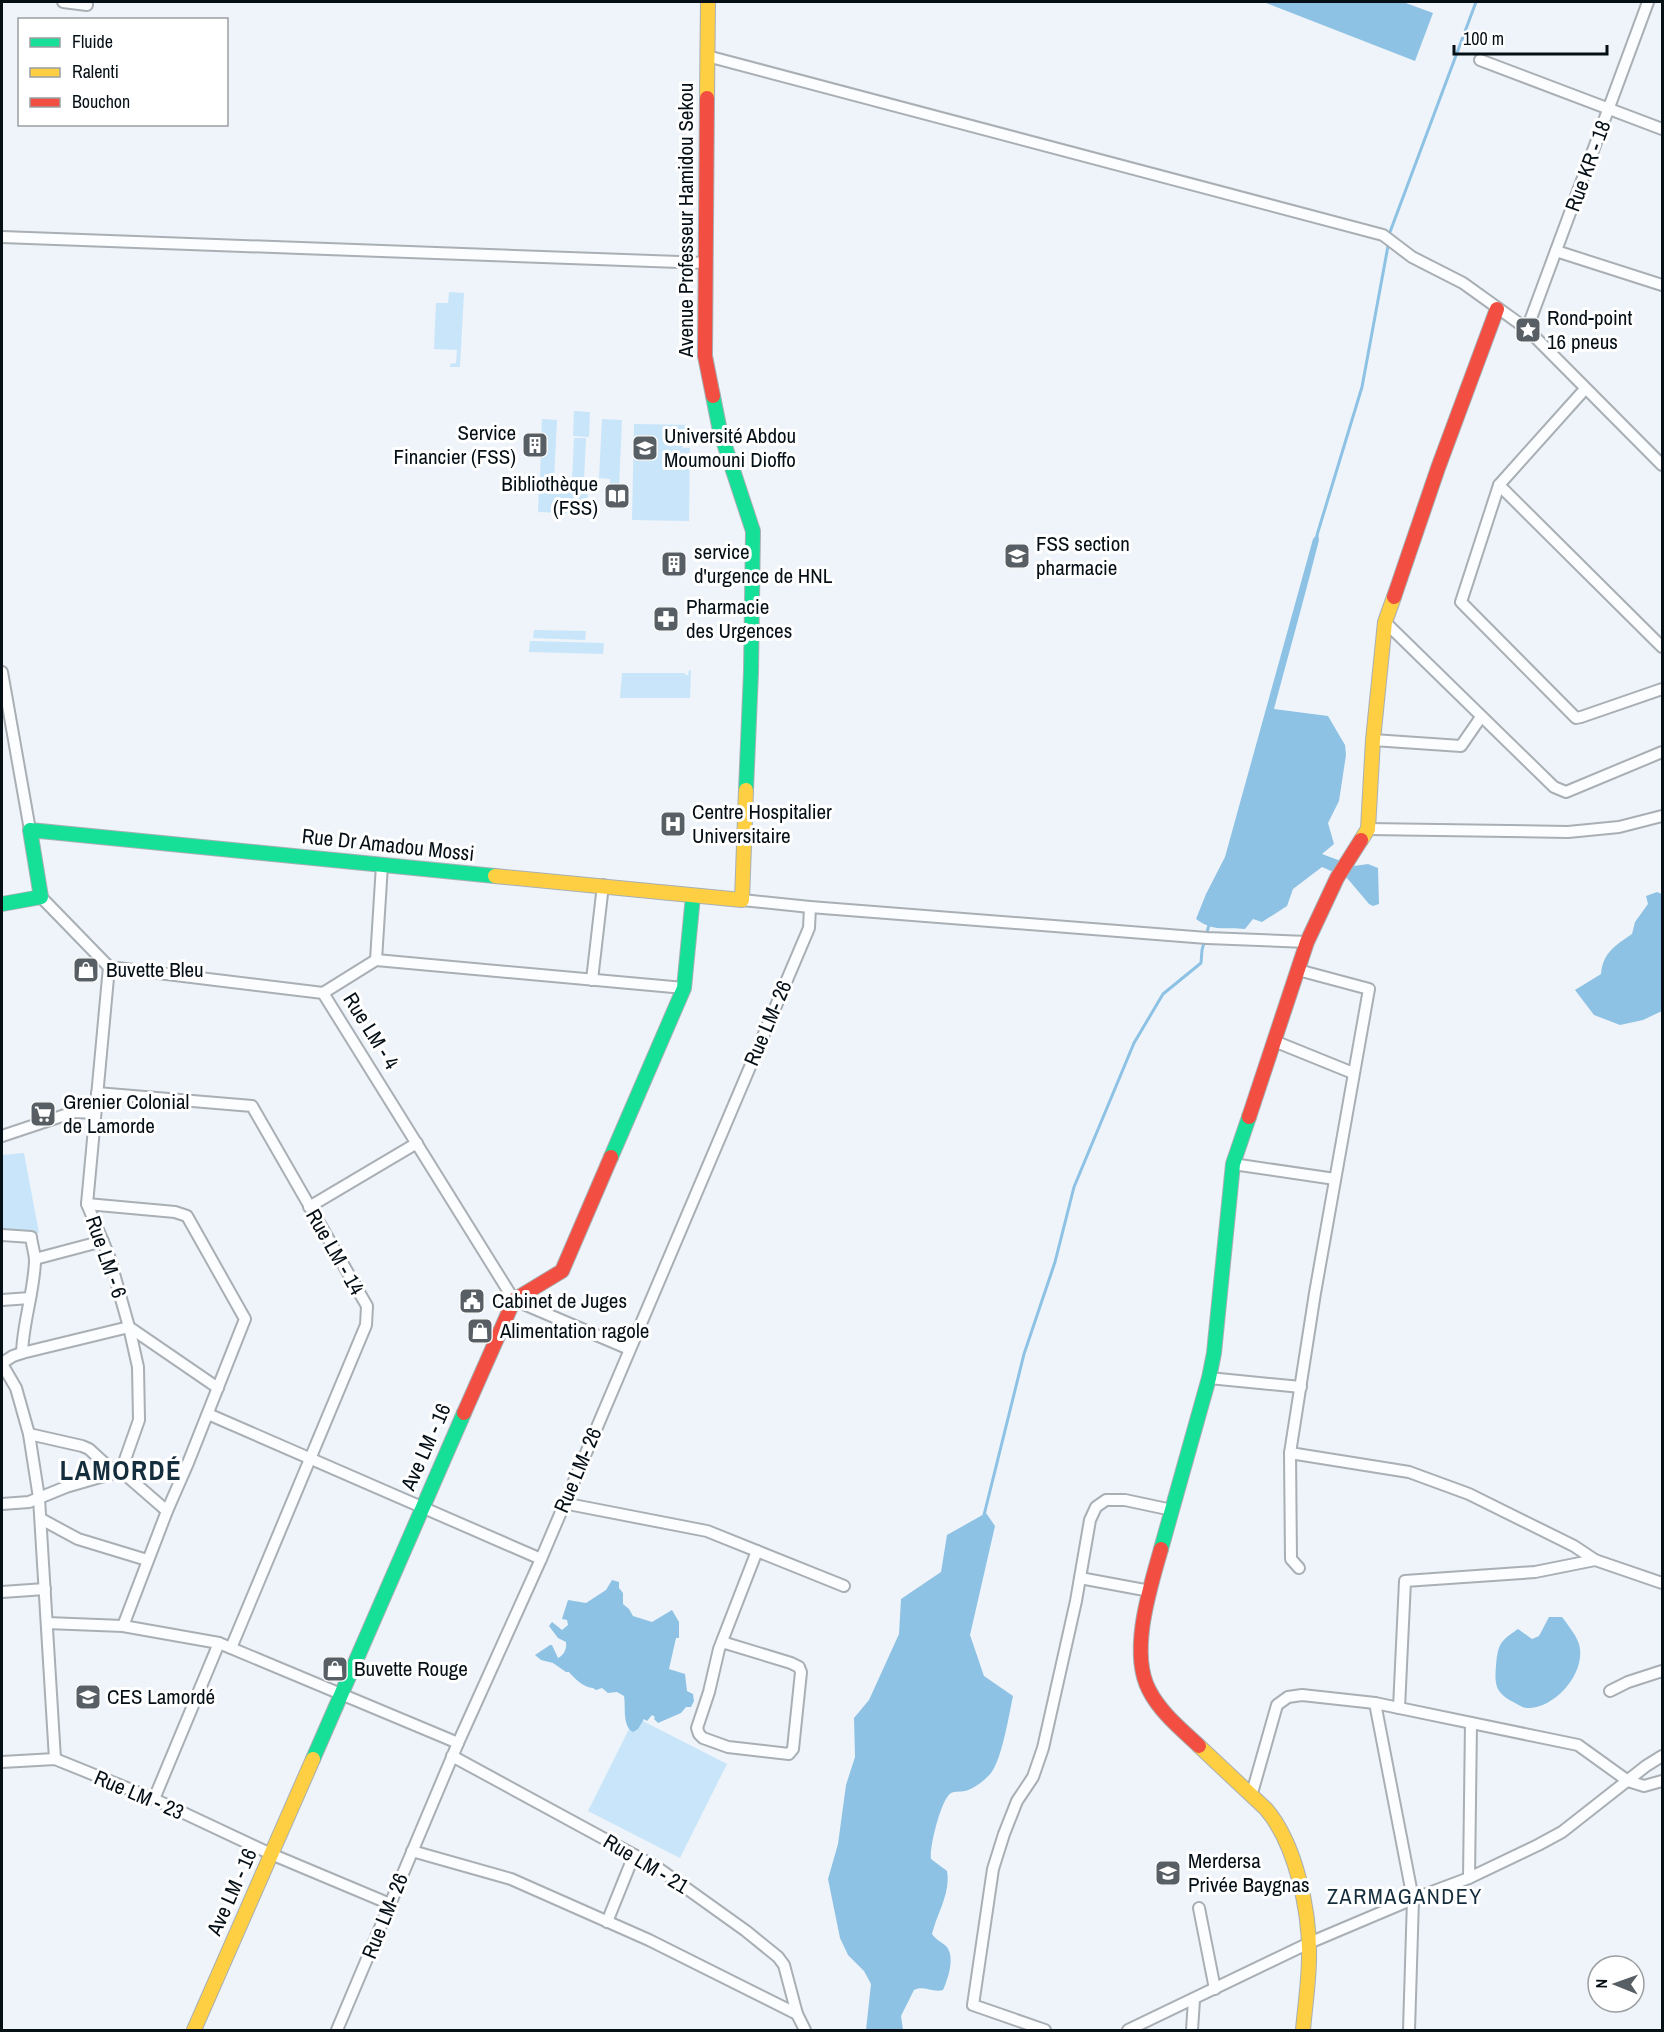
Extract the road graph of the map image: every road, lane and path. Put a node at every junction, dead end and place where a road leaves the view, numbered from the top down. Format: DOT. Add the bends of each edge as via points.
graph roads {
  1 [pos="63,2"];
  2 [pos="708,2"];
  3 [pos="1648,2"];
  4 [pos="87,5"];
  5 [pos="707,56"];
  6 [pos="1480,60"];
  7 [pos="1608,109"];
  8 [pos="1662,129"];
  9 [pos="2,237"];
  10 [pos="1556,251"];
  11 [pos="706,263"];
  12 [pos="1662,285"];
  13 [pos="1497,309"];
  14 [pos="1527,329"];
  15 [pos="1585,389"];
  16 [pos="1662,465"];
  17 [pos="1498,485"];
  18 [pos="1385,622"];
  19 [pos="1662,647"];
  20 [pos="2,672"];
  21 [pos="1662,689"];
  22 [pos="1482,717"];
  23 [pos="1373,740"];
  24 [pos="1662,752"];
  25 [pos="1662,816"];
  26 [pos="1368,829"];
  27 [pos="30,830"];
  28 [pos="382,865"];
  29 [pos="603,885"];
  30 [pos="693,896"];
  31 [pos="41,897"];
  32 [pos="742,900"];
  33 [pos="2,904"];
  34 [pos="810,907"];
  35 [pos="1307,942"];
  36 [pos="376,960"];
  37 [pos="109,967"];
  38 [pos="1298,970"];
  39 [pos="592,980"];
  40 [pos="684,988"];
  41 [pos="323,993"];
  42 [pos="1274,1041"];
  43 [pos="1353,1073"];
  44 [pos="97,1093"];
  45 [pos="95,1113"];
  46 [pos="2,1136"];
  47 [pos="417,1143"];
  48 [pos="1233,1164"];
  49 [pos="1335,1179"];
  50 [pos="87,1204"];
  51 [pos="309,1207"];
  52 [pos="2,1235"];
  53 [pos="103,1241"];
  54 [pos="35,1259"];
  55 [pos="30,1298"];
  56 [pos="2,1300"];
  57 [pos="514,1300"];
  58 [pos="129,1327"];
  59 [pos="629,1349"];
  60 [pos="22,1353"];
  61 [pos="2,1364"];
  62 [pos="1209,1378"];
  63 [pos="1301,1387"];
  64 [pos="218,1388"];
  65 [pos="208,1414"];
  66 [pos="29,1434"];
  67 [pos="1290,1454"];
  68 [pos="310,1459"];
  69 [pos="118,1472"];
  70 [pos="39,1498"];
  71 [pos="563,1503"];
  72 [pos="2,1504"];
  73 [pos="423,1507"];
  74 [pos="1172,1510"];
  75 [pos="167,1511"];
  76 [pos="41,1519"];
  77 [pos="757,1551"];
  78 [pos="541,1559"];
  79 [pos="147,1560"];
  80 [pos="1595,1560"];
  81 [pos="1299,1568"];
  82 [pos="1080,1578"];
  83 [pos="1662,1583"];
  84 [pos="844,1586"];
  85 [pos="45,1589"];
  86 [pos="1150,1591"];
  87 [pos="2,1592"];
  88 [pos="47,1623"];
  89 [pos="123,1626"];
  90 [pos="722,1642"];
  91 [pos="219,1643"];
  92 [pos="231,1648"];
  93 [pos="1662,1671"];
  94 [pos="1610,1691"];
  95 [pos="342,1693"];
  96 [pos="1375,1703"];
  97 [pos="1399,1708"];
  98 [pos="1471,1723"];
  99 [pos="458,1743"];
  100 [pos="452,1756"];
  101 [pos="1662,1756"];
  102 [pos="55,1759"];
  103 [pos="2,1762"];
  104 [pos="1628,1781"];
  105 [pos="1662,1781"];
  106 [pos="1252,1793"];
  107 [pos="154,1799"];
  108 [pos="412,1851"];
  109 [pos="272,1854"];
  110 [pos="634,1855"];
  111 [pos="1469,1878"];
  112 [pos="1413,1899"];
  113 [pos="390,1904"];
  114 [pos="1199,1908"];
  115 [pos="607,1922"];
  116 [pos="1309,1943"];
  117 [pos="1215,1989"];
  118 [pos="1194,2000"];
  119 [pos="797,2014"];
  120 [pos="195,2031"];
  121 [pos="337,2031"];
  122 [pos="805,2031"];
  123 [pos="1046,2031"];
  124 [pos="1128,2031"];
  125 [pos="1192,2031"];
  126 [pos="1303,2031"];
  127 [pos="1409,2031"];
  1 -- 4 [label="street"];
  2 -- 5 [label="street, Avenue Professeur Hamidou Sekou"];
  3 -- 7 [label="street, Rue KR - 18"];
  5 -- 11 [label="street, Avenue Professeur Hamidou Sekou"];
  5 -- 13 [label="street" via="1383,235 1407,254 1463,283"];
  6 -- 7 [label="street"];
  7 -- 8 [label="street"];
  7 -- 10 [label="street, Rue KR - 18"];
  9 -- 11 [label="street"];
  10 -- 12 [label="street"];
  10 -- 14 [label="street, Rue KR - 18"];
  11 -- 32 [label="street, Avenue Professeur Hamidou Sekou" via="705,356 714,406 753,531"];
  13 -- 14 [label="street"];
  13 -- 18 [label="street"];
  14 -- 15 [label="street"];
  15 -- 16 [label="street"];
  15 -- 17 [label="street"];
  17 -- 19 [label="street"];
  17 -- 21 [label="street" via="1461,598 1463,605 1576,718"];
  18 -- 22 [label="street"];
  18 -- 23 [label="street"];
  20 -- 27 [label="street"];
  22 -- 23 [label="street" via="1461,746"];
  22 -- 24 [label="street" via="1560,791 1566,792"];
  23 -- 26 [label="street"];
  25 -- 26 [label="street" via="1618,827 1568,832"];
  26 -- 35 [label="street" via="1338,878"];
  27 -- 28 [label="street, Rue Dr Amadou Mossi"];
  27 -- 31 [label="street"];
  28 -- 29 [label="street, Rue Dr Amadou Mossi"];
  28 -- 36 [label="street"];
  29 -- 30 [label="street, Rue Dr Amadou Mossi"];
  29 -- 39 [label="street"];
  30 -- 32 [label="street, Rue Dr Amadou Mossi"];
  30 -- 40 [label="street"];
  31 -- 33 [label="street"];
  31 -- 37 [label="street"];
  32 -- 34 [label="street"];
  34 -- 35 [label="street"];
  34 -- 59 [label="street, Rue LM- 26" via="809,928"];
  35 -- 38 [label="street"];
  36 -- 39 [label="street"];
  36 -- 41 [label="street"];
  37 -- 41 [label="street, Rue LM - 4"];
  37 -- 44 [label="street, Rue LM - 6"];
  38 -- 42 [label="street"];
  38 -- 43 [label="street" via="1369,989"];
  39 -- 40 [label="street"];
  40 -- 57 [label="street" via="562,1271"];
  41 -- 47 [label="street, Rue LM - 4"];
  42 -- 43 [label="street"];
  42 -- 48 [label="street"];
  43 -- 49 [label="street"];
  44 -- 45 [label="street, Rue LM - 6"];
  44 -- 51 [label="street, Rue LM - 14" via="252,1106"];
  45 -- 46 [label="street" via="74,1112"];
  45 -- 50 [label="street, Rue LM - 6"];
  47 -- 51 [label="street"];
  47 -- 57 [label="street, Rue LM - 4"];
  48 -- 49 [label="street"];
  48 -- 62 [label="street"];
  49 -- 63 [label="street"];
  50 -- 53 [label="street, Rue LM - 6"];
  50 -- 64 [label="street" via="187,1216 245,1319"];
  51 -- 68 [label="street, Rue LM - 14" via="368,1311 366,1325"];
  52 -- 54 [label="street" via="31,1237"];
  53 -- 54 [label="street"];
  53 -- 58 [label="street, Rue LM - 6"];
  54 -- 55 [label="street"];
  55 -- 56 [label="street"];
  55 -- 60 [label="street"];
  57 -- 59 [label="street"];
  57 -- 73 [label="street, Ave LM - 16"];
  58 -- 60 [label="street"];
  58 -- 64 [label="street"];
  58 -- 69 [label="street, Rue LM - 6" via="138,1367 139,1420"];
  59 -- 71 [label="street, Rue LM- 26"];
  60 -- 61 [label="street"];
  61 -- 66 [label="street" via="16,1388"];
  62 -- 63 [label="street"];
  62 -- 74 [label="street"];
  63 -- 67 [label="street"];
  64 -- 65 [label="street"];
  65 -- 68 [label="street"];
  65 -- 75 [label="street"];
  66 -- 69 [label="street" via="82,1446"];
  66 -- 70 [label="street"];
  67 -- 80 [label="street" via="1409,1472 1469,1494"];
  67 -- 81 [label="street" via="1291,1559"];
  68 -- 73 [label="street"];
  68 -- 92 [label="street, Rue LM - 14"];
  69 -- 70 [label="street"];
  69 -- 75 [label="street"];
  70 -- 72 [label="street"];
  70 -- 76 [label="street"];
  71 -- 77 [label="street" via="693,1527"];
  71 -- 78 [label="street, Rue LM- 26"];
  73 -- 78 [label="street"];
  73 -- 95 [label="street, Ave LM - 16"];
  74 -- 82 [label="street" via="1125,1500 1101,1502 1090,1520"];
  74 -- 86 [label="street"];
  75 -- 79 [label="street"];
  76 -- 79 [label="street" via="83,1541"];
  76 -- 85 [label="street"];
  77 -- 84 [label="street"];
  77 -- 90 [label="street"];
  78 -- 99 [label="street, Rue LM- 26"];
  79 -- 89 [label="street"];
  80 -- 83 [label="street"];
  80 -- 97 [label="street" via="1535,1572 1405,1581"];
  82 -- 86 [label="street"];
  82 -- 123 [label="street" via="1043,1748 1033,1777 1017,1801 993,1869 973,2005"];
  85 -- 87 [label="street"];
  85 -- 88 [label="street"];
  86 -- 106 [label="street" via="1141,1658 1153,1699"];
  88 -- 89 [label="street"];
  88 -- 102 [label="street"];
  89 -- 91 [label="street"];
  90 -- 90 [label="street" via="698,1723 699,1734 728,1747 792,1753 800,1667"];
  91 -- 92 [label="street"];
  91 -- 107 [label="street"];
  92 -- 95 [label="street"];
  93 -- 94 [label="street"];
  95 -- 99 [label="street"];
  95 -- 109 [label="street, Ave LM - 16"];
  96 -- 97 [label="street"];
  96 -- 106 [label="street" via="1302,1695 1282,1701 1277,1705"];
  96 -- 112 [label="street"];
  97 -- 98 [label="street"];
  98 -- 104 [label="street" via="1578,1745"];
  98 -- 111 [label="street"];
  99 -- 100 [label="street, Rue LM- 26"];
  100 -- 108 [label="street, Rue LM- 26"];
  100 -- 110 [label="street, Rue LM - 21"];
  101 -- 104 [label="street"];
  102 -- 103 [label="street, Rue LM - 23"];
  102 -- 107 [label="street, Rue LM - 23"];
  104 -- 105 [label="street" via="1644,1785"];
  104 -- 111 [label="street" via="1562,1832"];
  106 -- 116 [label="street" via="1277,1821 1291,1854"];
  107 -- 109 [label="street, Rue LM - 23"];
  108 -- 113 [label="street, Rue LM- 26"];
  108 -- 115 [label="street" via="511,1878"];
  109 -- 113 [label="street, Rue LM - 23"];
  109 -- 120 [label="street, Ave LM - 16"];
  110 -- 115 [label="street"];
  110 -- 119 [label="street, Rue LM - 21" via="682,1884 778,1957 784,1965"];
  111 -- 112 [label="street"];
  112 -- 116 [label="street"];
  112 -- 127 [label="street"];
  113 -- 121 [label="street, Rue LM- 26"];
  114 -- 117 [label="street"];
  115 -- 119 [label="street"];
  116 -- 117 [label="street"];
  116 -- 126 [label="street"];
  117 -- 118 [label="street"];
  118 -- 124 [label="street"];
  118 -- 125 [label="street"];
  119 -- 122 [label="street, Rue LM - 21"];
}
